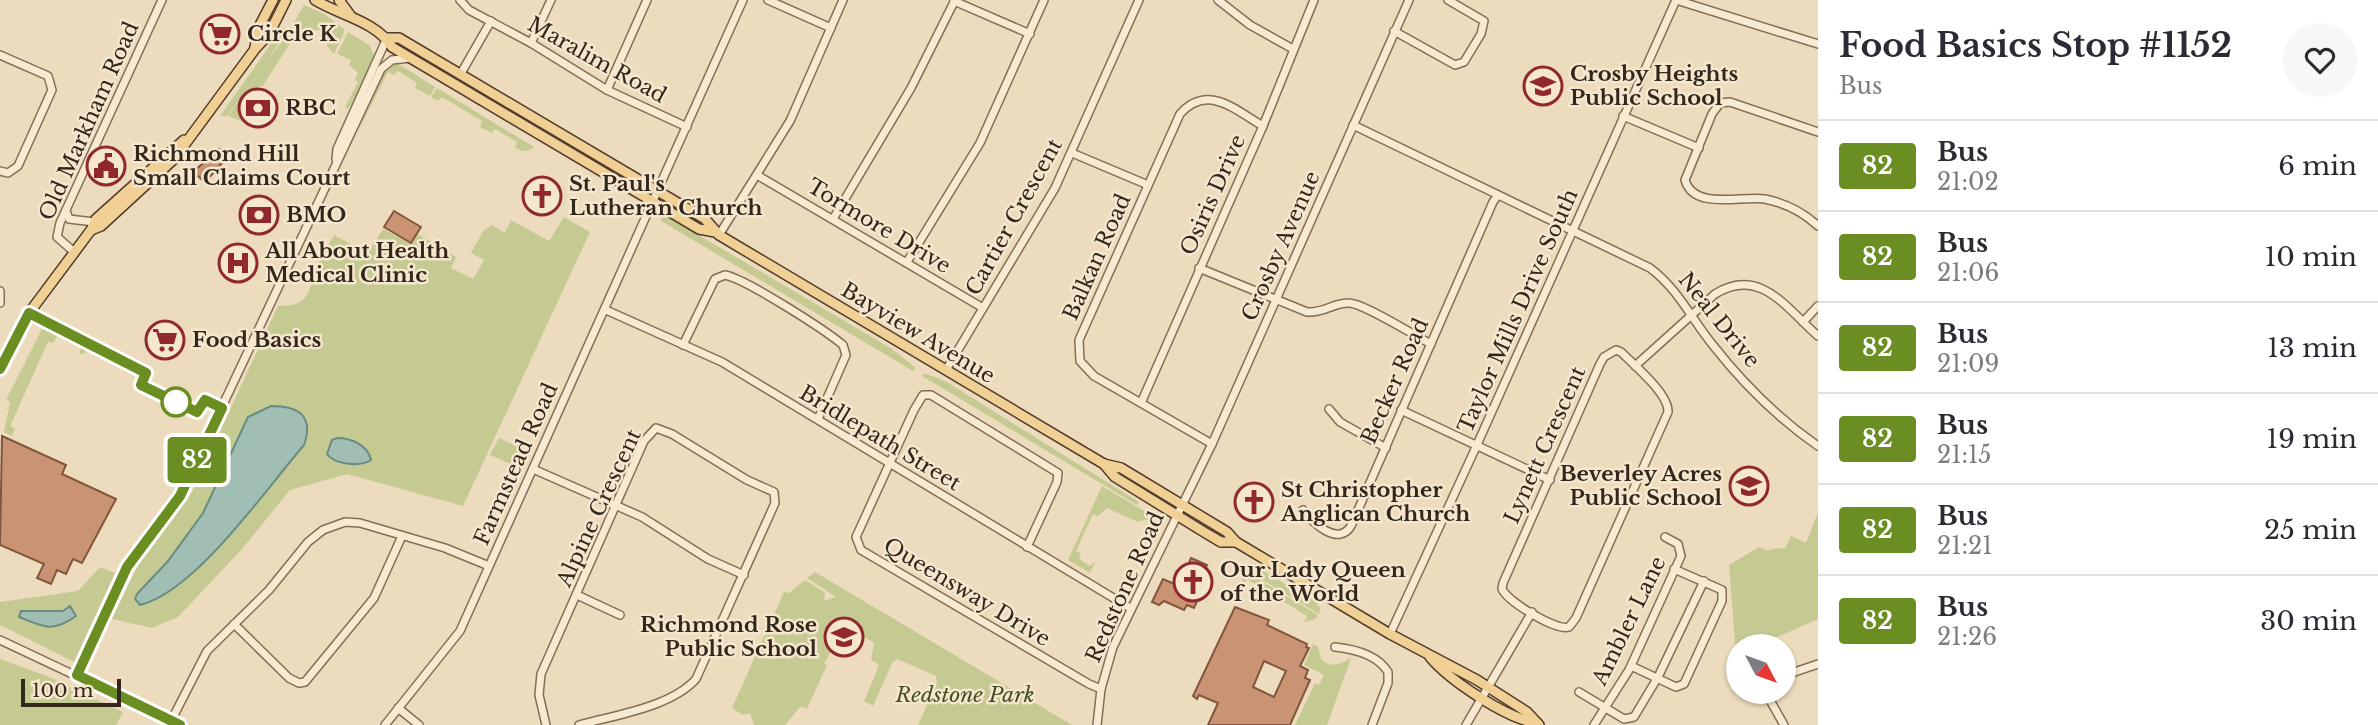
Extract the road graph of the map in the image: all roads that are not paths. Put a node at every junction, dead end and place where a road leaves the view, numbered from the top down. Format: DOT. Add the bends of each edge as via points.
graph roads {
  1 [pos="162,0"];
  2 [pos="273,0"];
  3 [pos="286,0"];
  4 [pos="315,0"];
  5 [pos="339,0"];
  6 [pos="460,0"];
  7 [pos="551,0"];
  8 [pos="647,0"];
  9 [pos="743,0"];
  10 [pos="768,0"];
  11 [pos="843,0"];
  12 [pos="1044,0"];
  13 [pos="1139,0"];
  14 [pos="1218,0"];
  15 [pos="1314,0"];
  16 [pos="1409,0"];
  17 [pos="1448,0"];
  18 [pos="1676,0"];
  19 [pos="955,1"];
  20 [pos="350,15"];
  21 [pos="491,21"];
  22 [pos="831,28"];
  23 [pos="1394,31"];
  24 [pos="1030,34"];
  25 [pos="387,38"];
  26 [pos="531,43"];
  27 [pos="1818,44"];
  28 [pos="254,49"];
  29 [pos="1293,49"];
  30 [pos="0,55"];
  31 [pos="411,58"];
  32 [pos="460,75"];
  33 [pos="607,90"];
  34 [pos="1623,116"];
  35 [pos="1353,125"];
  36 [pos="1263,126"];
  37 [pos="687,127"];
  38 [pos="1818,132"];
  39 [pos="1699,148"];
  40 [pos="1072,153"];
  41 [pos="336,160"];
  42 [pos="0,171"];
  43 [pos="757,175"];
  44 [pos="1148,185"];
  45 [pos="656,191"];
  46 [pos="1498,195"];
  47 [pos="652,202"];
  48 [pos="66,210"];
  49 [pos="833,219"];
  50 [pos="92,226"];
  51 [pos="1818,226"];
  52 [pos="1573,230"];
  53 [pos="717,233"];
  54 [pos="73,251"];
  55 [pos="908,262"];
  56 [pos="1199,268"];
  57 [pos="0,291"];
  58 [pos="1276,299"];
  59 [pos="0,303"];
  60 [pos="1818,306"];
  61 [pos="983,308"];
  62 [pos="606,310"];
  63 [pos="1692,314"];
  64 [pos="1803,323"];
  65 [pos="1818,336"];
  66 [pos="1431,344"];
  67 [pos="683,345"];
  68 [pos="1635,366"];
  69 [pos="0,368"];
  70 [pos="946,370"];
  71 [pos="1141,403"];
  72 [pos="1329,409"];
  73 [pos="1401,410"];
  74 [pos="818,419"];
  75 [pos="1212,444"];
  76 [pos="1818,446"];
  77 [pos="1476,447"];
  78 [pos="1386,448"];
  79 [pos="890,464"];
  80 [pos="1104,464"];
  81 [pos="533,469"];
  82 [pos="1550,480"];
  83 [pos="616,505"];
  84 [pos="1182,505"];
  85 [pos="1303,510"];
  86 [pos="1177,515"];
  87 [pos="402,536"];
  88 [pos="1665,537"];
  89 [pos="1236,542"];
  90 [pos="1027,547"];
  91 [pos="489,566"];
  92 [pos="1674,569"];
  93 [pos="744,575"];
  94 [pos="1704,581"];
  95 [pos="577,595"];
  96 [pos="1130,608"];
  97 [pos="1532,612"];
  98 [pos="620,615"];
  99 [pos="234,624"];
  100 [pos="1390,634"];
  101 [pos="0,640"];
  102 [pos="1335,647"];
  103 [pos="1428,655"];
  104 [pos="1818,664"];
  105 [pos="1631,666"];
  106 [pos="1796,672"];
  107 [pos="77,675"];
  108 [pos="1658,677"];
  109 [pos="1488,687"];
  110 [pos="1101,689"];
  111 [pos="1579,692"];
  112 [pos="1482,697"];
  113 [pos="1772,704"];
  114 [pos="398,708"];
  115 [pos="1605,708"];
  116 [pos="170,723"];
  117 [pos="1538,724"];
  118 [pos="180,725"];
  119 [pos="385,725"];
  120 [pos="419,725"];
  121 [pos="546,725"];
  122 [pos="579,725"];
  123 [pos="1097,725"];
  124 [pos="1372,725"];
  125 [pos="1466,725"];
  126 [pos="1594,725"];
  127 [pos="1784,725"];
  1 -- 48 [label="street, Old Markham Road"];
  2 -- 28 [label="main road"];
  3 -- 28 [label="main road" via="270,34"];
  4 -- 20 [label="main road, Bayview Avenue" via="334,12"];
  5 -- 20 [label="main road, Bayview Avenue"];
  6 -- 21 [label="street, Maralim Road"];
  7 -- 26 [label="street"];
  8 -- 33 [label="street"];
  9 -- 37 [label="street, Farmstead Road"];
  10 -- 22 [label="street"];
  11 -- 22 [label="street"];
  12 -- 24 [label="street"];
  13 -- 40 [label="street, Cartier Crescent"];
  14 -- 29 [label="street"];
  15 -- 29 [label="street, Osiris Drive"];
  16 -- 23 [label="street, Crosby Avenue"];
  17 -- 23 [label="street" via="1483,20 1481,34 1464,62 1455,65"];
  18 -- 27 [label="street"];
  18 -- 34 [label="street, Taylor Mills Drive South"];
  19 -- 24 [label="street"];
  19 -- 49 [label="street" via="918,76"];
  20 -- 25 [label="main road, Bayview Avenue"];
  21 -- 26 [label="street, Maralim Road"];
  21 -- 32 [label="street"];
  22 -- 43 [label="street" via="790,121"];
  23 -- 35 [label="street, Crosby Avenue"];
  24 -- 55 [label="street" via="980,143"];
  25 -- 31 [label="main road, Bayview Avenue" via="392,47"];
  25 -- 32 [label="main road, Bayview Avenue" via="399,38"];
  25 -- 41 [label="street"];
  26 -- 33 [label="street, Maralim Road"];
  28 -- 50 [label="main road" via="174,159 101,226"];
  29 -- 36 [label="street, Osiris Drive"];
  30 -- 42 [label="street" via="48,76 52,90 18,166 8,173"];
  31 -- 41 [label="street" via="392,60 381,69"];
  31 -- 47 [label="main road, Bayview Avenue"];
  32 -- 45 [label="main road, Bayview Avenue"];
  33 -- 37 [label="street, Maralim Road"];
  34 -- 39 [label="street"];
  34 -- 52 [label="street, Taylor Mills Drive South"];
  35 -- 46 [label="street, Neal Drive"];
  35 -- 58 [label="street, Crosby Avenue"];
  36 -- 44 [label="street, Balkan Road" via="1215,99 1194,101 1180,114"];
  36 -- 56 [label="street, Osiris Drive"];
  37 -- 45 [label="street, Farmstead Road"];
  38 -- 39 [label="street" via="1730,102 1720,103"];
  39 -- 51 [label="street" via="1685,180 1690,190 1708,198 1766,199 1786,205"];
  40 -- 44 [label="street"];
  40 -- 61 [label="street, Cartier Crescent"];
  41 -- 107 [label="street" via="180,496 127,567"];
  43 -- 49 [label="street, Tormore Drive"];
  43 -- 53 [label="street"];
  44 -- 71 [label="street, Balkan Road" via="1078,349 1080,361 1094,376"];
  45 -- 47 [label="street, Farmstead Road"];
  45 -- 53 [label="main road, Bayview Avenue" via="705,219"];
  46 -- 52 [label="street, Neal Drive"];
  46 -- 66 [label="street, Becker Road"];
  47 -- 53 [label="main road, Bayview Avenue" via="699,229"];
  47 -- 62 [label="street, Farmstead Road"];
  48 -- 50 [label="street" via="69,219"];
  48 -- 54 [label="street, Old Markham Road" via="57,237"];
  49 -- 55 [label="street, Tormore Drive"];
  50 -- 54 [label="main road"];
  52 -- 63 [label="street, Neal Drive" via="1650,268"];
  52 -- 77 [label="street, Taylor Mills Drive South"];
  53 -- 70 [label="main road, Bayview Avenue"];
  54 -- 69 [label="main road" via="29,313"];
  55 -- 61 [label="street, Tormore Drive"];
  56 -- 58 [label="street"];
  56 -- 71 [label="street, Osiris Drive"];
  57 -- 59 [label="street"];
  58 -- 66 [label="street" via="1317,313 1344,303 1358,304"];
  58 -- 75 [label="street, Crosby Avenue"];
  60 -- 64 [label="street"];
  61 -- 70 [label="street, Cartier Crescent"];
  62 -- 67 [label="street, Bridlepath Street"];
  62 -- 81 [label="street, Farmstead Road"];
  63 -- 64 [label="street" via="1730,286 1749,284 1769,290"];
  63 -- 68 [label="street"];
  63 -- 76 [label="street, Neal Drive" via="1739,377"];
  64 -- 65 [label="street"];
  66 -- 73 [label="street, Becker Road"];
  67 -- 74 [label="street, Bridlepath Street" via="722,362"];
  67 -- 74 [label="street" via="715,279 725,275 741,281 843,345 846,355"];
  68 -- 82 [label="street, Lynett Crescent" via="1616,350 1604,357"];
  68 -- 97 [label="street, Lynett Crescent" via="1668,404 1665,421 1574,623 1559,628"];
  70 -- 80 [label="main road, Bayview Avenue"];
  71 -- 75 [label="street, Balkan Road"];
  72 -- 78 [label="street" via="1340,422"];
  73 -- 77 [label="street"];
  73 -- 78 [label="street, Becker Road"];
  74 -- 79 [label="street, Bridlepath Street"];
  75 -- 84 [label="street, Crosby Avenue"];
  77 -- 82 [label="street"];
  77 -- 100 [label="street, Taylor Mills Drive South"];
  78 -- 85 [label="street, Becker Road" via="1348,531 1339,536 1329,533"];
  79 -- 90 [label="street, Bridlepath Street"];
  79 -- 90 [label="street, Queensway Drive" via="919,399 926,394 1049,466 1058,477"];
  79 -- 110 [label="street, Queensway Drive" via="856,537 861,550"];
  80 -- 84 [label="main road, Bayview Avenue" via="1121,468"];
  80 -- 86 [label="main road, Bayview Avenue" via="1115,477"];
  81 -- 83 [label="street"];
  81 -- 91 [label="street, Farmstead Road"];
  82 -- 97 [label="street, Lynett Crescent" via="1502,589 1509,600"];
  83 -- 93 [label="street"];
  83 -- 93 [label="street, Alpine Crescent" via="648,434 656,428 672,434 774,492 772,514"];
  83 -- 95 [label="street, Alpine Crescent"];
  84 -- 86 [label="street, Redstone Road"];
  84 -- 89 [label="main road, Bayview Avenue"];
  86 -- 89 [label="main road, Bayview Avenue" via="1222,541"];
  86 -- 96 [label="street, Redstone Road"];
  87 -- 91 [label="street"];
  87 -- 99 [label="street" via="353,523 323,530"];
  87 -- 99 [label="street" via="374,598 305,682 292,680"];
  88 -- 92 [label="street, Ambler Lane" via="1681,551"];
  89 -- 100 [label="main road, Bayview Avenue"];
  90 -- 96 [label="street, Bridlepath Street"];
  91 -- 114 [label="street, Farmstead Road" via="460,631"];
  92 -- 94 [label="street"];
  92 -- 105 [label="street, Ambler Lane"];
  93 -- 122 [label="street, Alpine Crescent" via="702,669 682,693"];
  94 -- 108 [label="street"];
  94 -- 108 [label="street" via="1722,590 1722,601 1684,684 1676,687"];
  95 -- 98 [label="street"];
  95 -- 121 [label="street, Alpine Crescent" via="541,674 539,695"];
  96 -- 110 [label="street, Redstone Road"];
  97 -- 109 [label="street"];
  99 -- 116 [label="street" via="207,651"];
  100 -- 103 [label="main road, Bayview Avenue"];
  101 -- 107 [label="street"];
  102 -- 124 [label="street" via="1357,649 1388,672"];
  103 -- 109 [label="main road, Bayview Avenue"];
  103 -- 112 [label="main road, Bayview Avenue" via="1443,673"];
  104 -- 106 [label="street"];
  105 -- 108 [label="street"];
  105 -- 115 [label="street, Ambler Lane"];
  107 -- 116 [label="street"];
  108 -- 115 [label="street" via="1632,718 1624,719"];
  109 -- 112 [label="street"];
  109 -- 117 [label="main road, Bayview Avenue"];
  110 -- 123 [label="street, Redstone Road"];
  111 -- 115 [label="street"];
  112 -- 117 [label="main road, Bayview Avenue" via="1521,721"];
  112 -- 125 [label="street"];
  113 -- 127 [label="street"];
  114 -- 119 [label="street, Farmstead Road"];
  114 -- 120 [label="street"];
  115 -- 126 [label="street, Ambler Lane"];
  116 -- 118 [label="street"];
}
